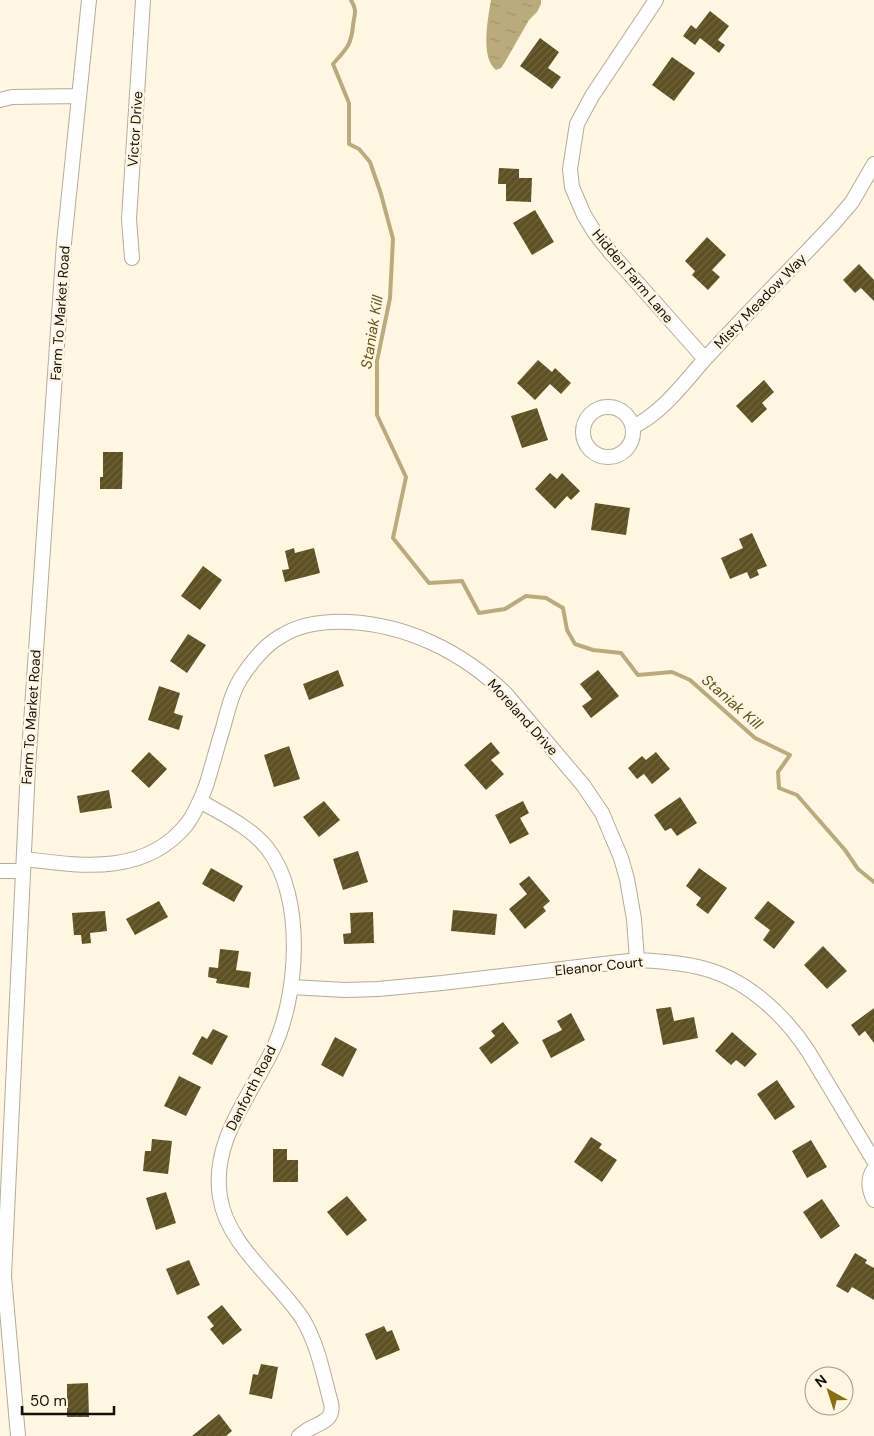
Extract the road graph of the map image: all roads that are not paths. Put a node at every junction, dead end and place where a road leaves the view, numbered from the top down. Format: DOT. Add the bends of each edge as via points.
graph roads {
  1 [pos="89,0"];
  2 [pos="143,0"];
  3 [pos="656,0"];
  4 [pos="79,96"];
  5 [pos="0,100"];
  6 [pos="874,164"];
  7 [pos="132,258"];
  8 [pos="705,359"];
  9 [pos="633,427"];
  10 [pos="200,801"];
  11 [pos="23,865"];
  12 [pos="0,871"];
  13 [pos="637,960"];
  14 [pos="291,987"];
  15 [pos="874,1160"];
  16 [pos="874,1169"];
  17 [pos="874,1200"];
  18 [pos="3,1298"];
  19 [pos="4,1313"];
  20 [pos="18,1436"];
  21 [pos="299,1436"];
  1 -- 4 [label="street, Farm To Market Road"];
  2 -- 7 [label="street, Victor Drive" via="129,219"];
  3 -- 8 [label="street, Hidden Farm Lane" via="577,124 570,169 572,187 595,233"];
  4 -- 5 [label="street"];
  4 -- 11 [label="street, Farm To Market Road" via="64,243"];
  6 -- 8 [label="street, Misty Meadow Way" via="852,202 834,223"];
  8 -- 9 [label="street, Misty Meadow Way" via="673,396"];
  10 -- 11 [label="street, Moreland Drive" via="188,822 171,840 149,854 112,864"];
  10 -- 13 [label="street, Moreland Drive" via="233,694 246,670 266,648 282,635 321,622 363,623 402,631 457,655 490,679 594,800 612,834 627,879"];
  10 -- 14 [label="street, Danforth Road" via="261,840 277,864 293,924 295,951"];
  11 -- 12 [label="street, Moreland Drive"];
  11 -- 18 [label="street, Farm To Market Road"];
  13 -- 14 [label="street, Eleanor Court" via="378,989"];
  13 -- 15 [label="street, Eleanor Court" via="699,967 720,974 764,1001 797,1034"];
  14 -- 21 [label="street, Danforth Road" via="285,1017 272,1050 224,1143 219,1197 237,1237 301,1316 319,1357 331,1415 323,1424"];
  16 -- 17 [label="street" via="869,1184"];
  18 -- 19 [label="street, Farm To Market Road"];
  19 -- 20 [label="street, Farm To Market Road"];
}
